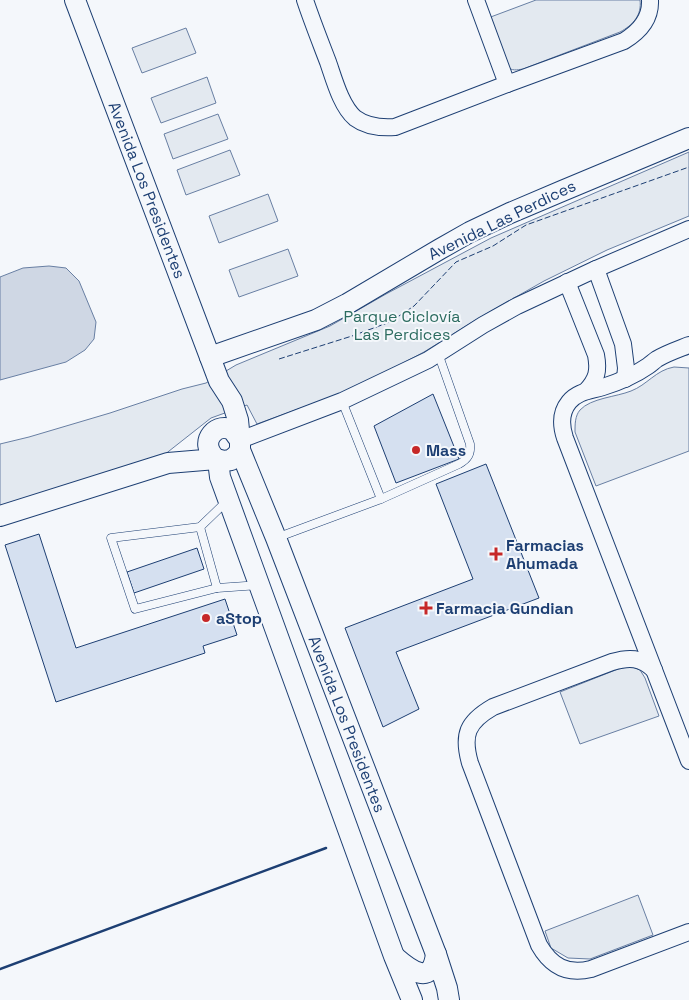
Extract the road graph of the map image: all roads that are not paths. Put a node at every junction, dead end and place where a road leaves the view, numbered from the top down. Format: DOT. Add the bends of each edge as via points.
graph roads {
  1 [pos="75,0"];
  2 [pos="305,0"];
  3 [pos="476,0"];
  4 [pos="650,0"];
  5 [pos="507,84"];
  6 [pos="689,138"];
  7 [pos="689,229"];
  8 [pos="596,269"];
  9 [pos="567,282"];
  10 [pos="623,344"];
  11 [pos="689,345"];
  12 [pos="438,353"];
  13 [pos="596,356"];
  14 [pos="663,356"];
  15 [pos="689,356"];
  16 [pos="210,357"];
  17 [pos="625,379"];
  18 [pos="219,381"];
  19 [pos="586,391"];
  20 [pos="342,401"];
  21 [pos="213,434"];
  22 [pos="240,445"];
  23 [pos="217,459"];
  24 [pos="168,463"];
  25 [pos="381,499"];
  26 [pos="228,500"];
  27 [pos="0,516"];
  28 [pos="200,527"];
  29 [pos="276,538"];
  30 [pos="259,585"];
  31 [pos="216,588"];
  32 [pos="634,617"];
  33 [pos="612,662"];
  34 [pos="654,670"];
  35 [pos="689,761"];
  36 [pos="689,932"];
  37 [pos="436,954"];
  38 [pos="394,956"];
  39 [pos="449,996"];
  40 [pos="412,1000"];
  1 -- 16 [label="street, Avenida Los Presidentes"];
  2 -- 5 [label="street" via="339,92 354,117 365,124 396,127"];
  3 -- 5 [label="street"];
  4 -- 5 [label="street" via="647,19 633,36"];
  6 -- 16 [label="street, Avenida Las Perdices" via="470,232 316,320"];
  7 -- 8 [label="street"];
  8 -- 9 [label="street"];
  8 -- 10 [label="street"];
  9 -- 12 [label="street" via="517,306"];
  9 -- 13 [label="street"];
  10 -- 14 [label="street" via="632,354 645,359"];
  10 -- 17 [label="street"];
  11 -- 14 [label="street"];
  12 -- 20 [label="street"];
  12 -- 25 [label="lane" via="468,435 470,452 466,460"];
  13 -- 17 [label="street"];
  13 -- 19 [label="street" via="595,379"];
  14 -- 15 [label="street"];
  14 -- 17 [label="street"];
  16 -- 18 [label="street, Avenida Los Presidentes"];
  17 -- 19 [label="street"];
  18 -- 21 [label="street, Avenida Los Presidentes" via="222,411"];
  18 -- 22 [label="street, Avenida Los Presidentes" via="232,401 238,420"];
  19 -- 32 [label="street" via="568,403 563,413 562,431"];
  20 -- 22 [label="street"];
  20 -- 25 [label="lane"];
  21 -- 22 [label="street" via="225,428 232,430"];
  21 -- 23 [label="street" via="208,447 210,454"];
  21 -- 24 [label="street"];
  22 -- 23 [label="street" via="231,460"];
  22 -- 29 [label="street, Avenida Los Presidentes"];
  23 -- 24 [label="street"];
  23 -- 26 [label="street, Avenida Los Presidentes"];
  24 -- 27 [label="street"];
  25 -- 29 [label="lane"];
  26 -- 28 [label="lane"];
  26 -- 30 [label="street, Avenida Los Presidentes"];
  28 -- 31 [label="lane"];
  28 -- 31 [label="lane" via="111,538 135,609"];
  29 -- 37 [label="street, Avenida Los Presidentes"];
  30 -- 31 [label="lane"];
  30 -- 38 [label="street, Avenida Los Presidentes"];
  32 -- 33 [label="street" via="632,640"];
  32 -- 34 [label="street"];
  33 -- 34 [label="street" via="637,660"];
  33 -- 36 [label="street" via="481,714 467,735 470,763 539,945 552,962 570,971 583,971"];
  34 -- 35 [label="street"];
  37 -- 38 [label="street" via="431,968 422,973 408,968"];
  37 -- 39 [label="street, Avenida Los Presidentes"];
  38 -- 40 [label="street, Avenida Los Presidentes"];
}
